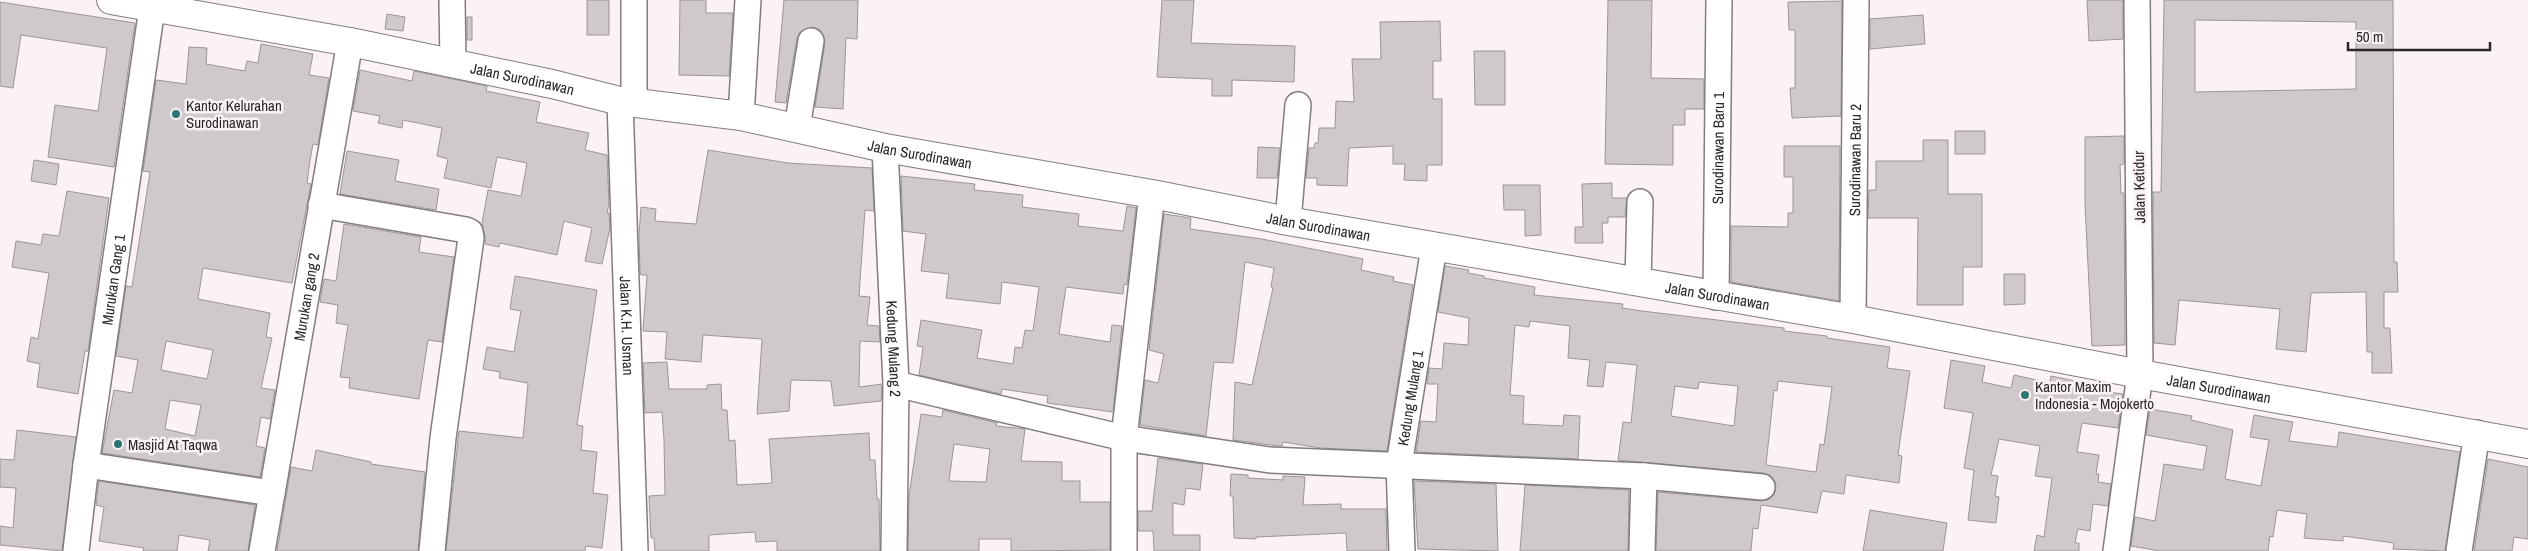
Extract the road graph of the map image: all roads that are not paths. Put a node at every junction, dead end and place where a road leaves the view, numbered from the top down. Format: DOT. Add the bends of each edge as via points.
graph roads {
  1 [pos="111,0"];
  2 [pos="452,0"];
  3 [pos="634,0"];
  4 [pos="748,0"];
  5 [pos="1719,0"];
  6 [pos="1856,0"];
  7 [pos="2137,0"];
  8 [pos="152,8"];
  9 [pos="811,41"];
  10 [pos="350,42"];
  11 [pos="453,64"];
  12 [pos="627,102"];
  13 [pos="1298,105"];
  14 [pos="741,116"];
  15 [pos="797,128"];
  16 [pos="885,148"];
  17 [pos="1152,194"];
  18 [pos="1640,202"];
  19 [pos="321,205"];
  20 [pos="1288,221"];
  21 [pos="1434,247"];
  22 [pos="1638,282"];
  23 [pos="1716,297"];
  24 [pos="1854,319"];
  25 [pos="2140,374"];
  26 [pos="896,384"];
  27 [pos="2477,433"];
  28 [pos="1124,438"];
  29 [pos="2528,444"];
  30 [pos="86,465"];
  31 [pos="1400,465"];
  32 [pos="1644,476"];
  33 [pos="1762,487"];
  34 [pos="272,493"];
  35 [pos="76,551"];
  36 [pos="262,551"];
  37 [pos="432,551"];
  38 [pos="635,551"];
  39 [pos="894,551"];
  40 [pos="1124,551"];
  41 [pos="1402,551"];
  42 [pos="1642,551"];
  43 [pos="2116,551"];
  44 [pos="2459,551"];
  1 -- 8 [label="main road, Jalan Surodinawan"];
  2 -- 11 [label="street"];
  3 -- 12 [label="street, Jalan K.H. Usman"];
  4 -- 14 [label="street"];
  5 -- 23 [label="street, Surodinawan Baru 1"];
  6 -- 24 [label="street, Surodinawan Baru 2"];
  7 -- 25 [label="street, Jalan Ketidur"];
  8 -- 10 [label="main road, Jalan Surodinawan"];
  8 -- 30 [label="street, Murukan Gang 1"];
  9 -- 15 [label="street"];
  10 -- 11 [label="main road, Jalan Surodinawan"];
  10 -- 19 [label="street, Murukan gang 2"];
  11 -- 12 [label="main road, Jalan Surodinawan"];
  12 -- 14 [label="main road, Jalan Surodinawan"];
  12 -- 38 [label="street, Jalan K.H. Usman"];
  13 -- 20 [label="street"];
  14 -- 15 [label="main road, Jalan Surodinawan"];
  15 -- 16 [label="main road, Jalan Surodinawan"];
  16 -- 17 [label="main road, Jalan Surodinawan"];
  16 -- 26 [label="street, Kedung Mulang 2"];
  17 -- 20 [label="main road, Jalan Surodinawan"];
  17 -- 28 [label="street"];
  18 -- 22 [label="street"];
  19 -- 34 [label="street, Murukan gang 2"];
  19 -- 37 [label="street" via="470,232"];
  20 -- 21 [label="main road, Jalan Surodinawan"];
  21 -- 22 [label="main road, Jalan Surodinawan"];
  21 -- 31 [label="street, Kedung Mulang 1"];
  22 -- 23 [label="main road, Jalan Surodinawan"];
  23 -- 24 [label="main road, Jalan Surodinawan"];
  24 -- 25 [label="main road, Jalan Surodinawan"];
  25 -- 27 [label="main road, Jalan Surodinawan"];
  25 -- 43 [label="street, Jalan Ketidur"];
  26 -- 28 [label="street"];
  26 -- 39 [label="street, Kedung Mulang 2"];
  27 -- 29 [label="main road, Jalan Surodinawan"];
  27 -- 44 [label="street"];
  28 -- 31 [label="street" via="1270,460"];
  28 -- 40 [label="street"];
  30 -- 34 [label="street"];
  30 -- 35 [label="street, Murukan Gang 1"];
  31 -- 32 [label="street"];
  31 -- 41 [label="street, Kedung Mulang 1"];
  32 -- 33 [label="street"];
  32 -- 42 [label="street"];
  34 -- 36 [label="street, Murukan gang 2"];
}
